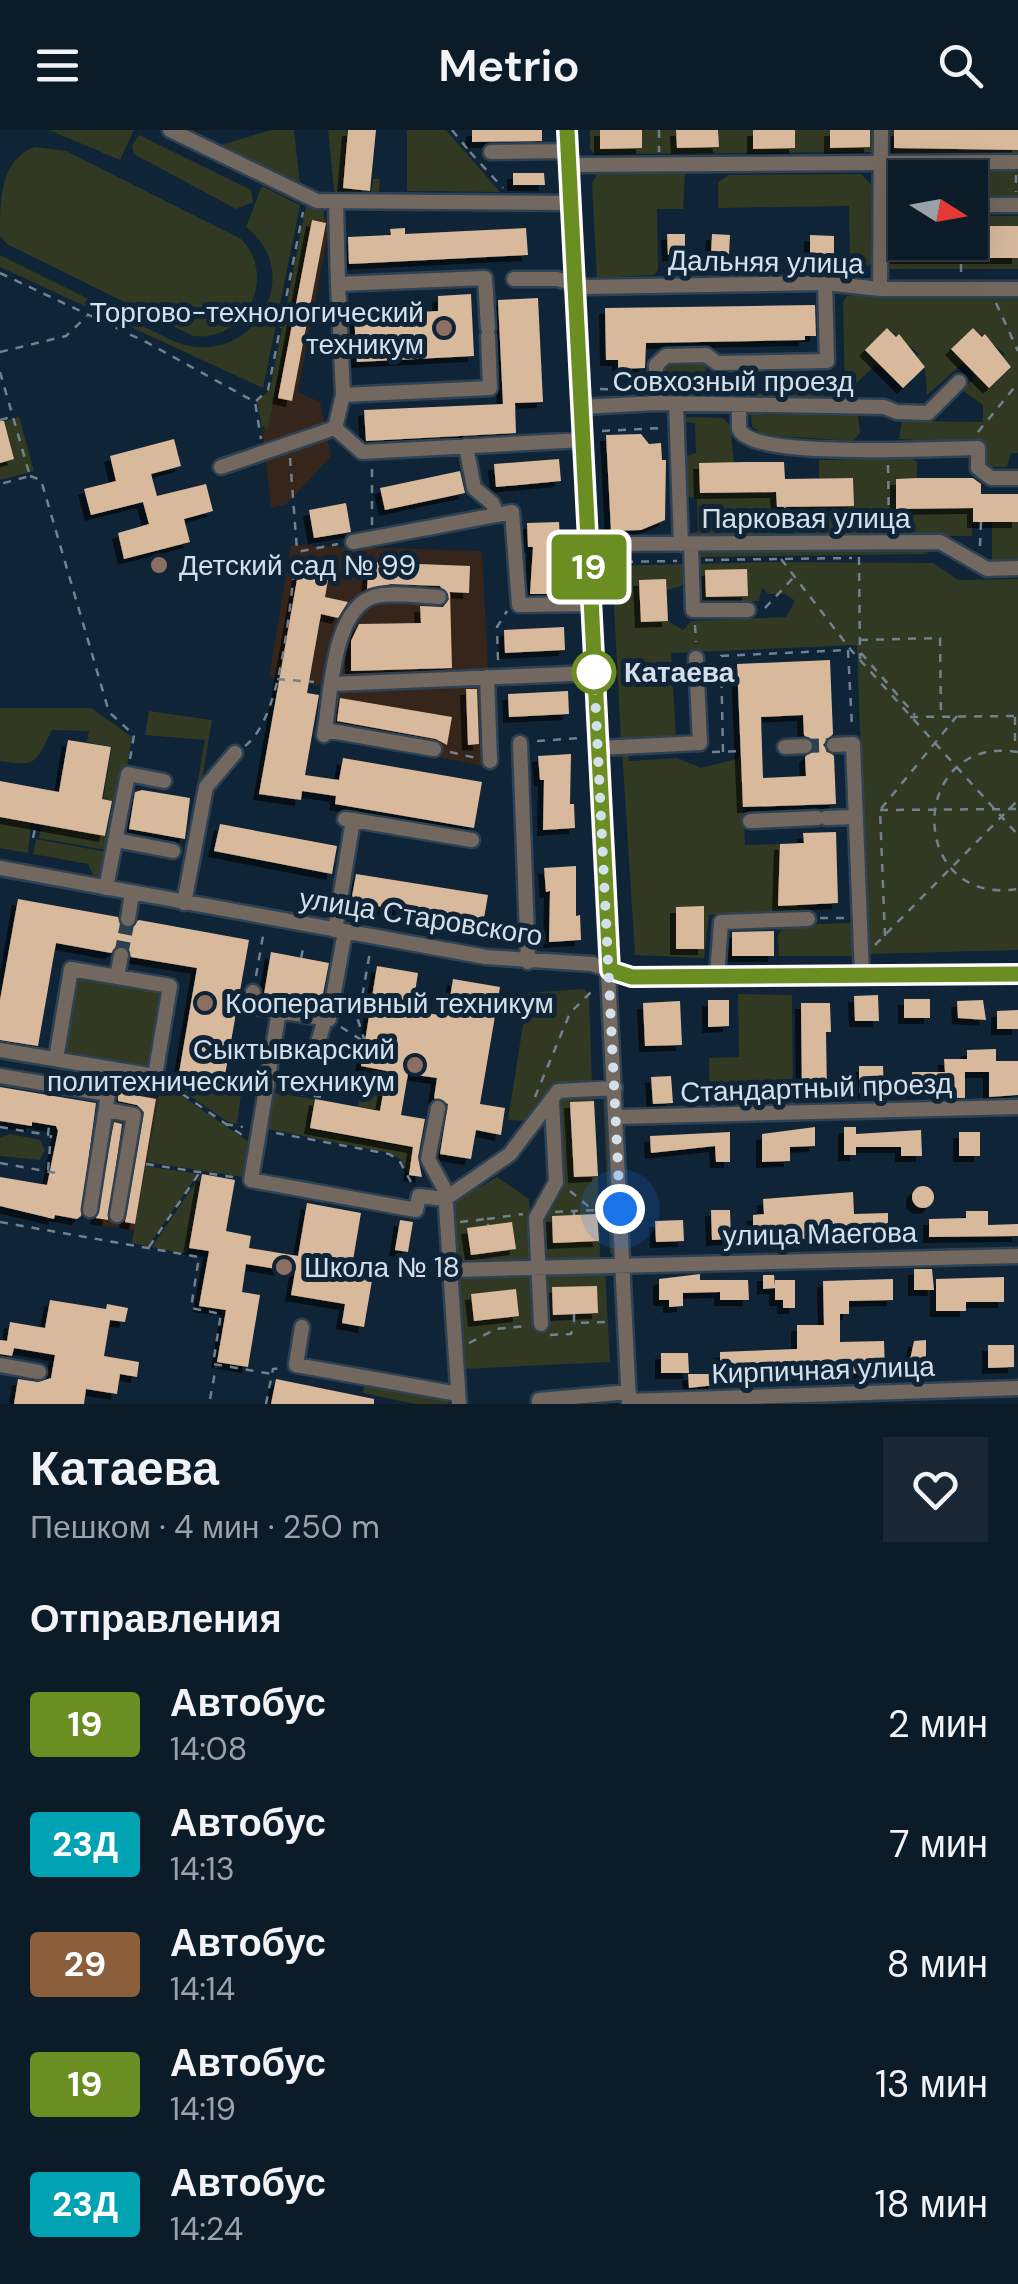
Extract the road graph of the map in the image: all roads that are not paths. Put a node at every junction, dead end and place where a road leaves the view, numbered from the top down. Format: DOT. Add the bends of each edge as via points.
graph roads {
  1 [pos="170,130"];
  2 [pos="567,130"];
  3 [pos="881,130"];
  4 [pos="491,152"];
  5 [pos="568,158"];
  6 [pos="881,161"];
  7 [pos="1017,162"];
  8 [pos="570,203"];
  9 [pos="336,204"];
  10 [pos="880,204"];
  11 [pos="888,204"];
  12 [pos="988,205"];
  13 [pos="1017,206"];
  14 [pos="485,278"];
  15 [pos="825,283"];
  16 [pos="338,284"];
  17 [pos="574,284"];
  18 [pos="880,288"];
  19 [pos="1018,289"];
  20 [pos="959,382"];
  21 [pos="343,395"];
  22 [pos="656,403"];
  23 [pos="676,404"];
  24 [pos="740,405"];
  25 [pos="581,406"];
  26 [pos="335,428"];
  27 [pos="583,440"];
  28 [pos="466,446"];
  29 [pos="221,467"];
  30 [pos="1018,478"];
  31 [pos="497,515"];
  32 [pos="353,542"];
  33 [pos="588,544"];
  34 [pos="686,544"];
  35 [pos="1018,568"];
  36 [pos="438,597"];
  37 [pos="591,604"];
  38 [pos="748,610"];
  39 [pos="696,658"];
  40 [pos="594,672"];
  41 [pos="493,677"];
  42 [pos="333,684"];
  43 [pos="520,742"];
  44 [pos="834,745"];
  45 [pos="805,746"];
  46 [pos="785,747"];
  47 [pos="598,748"];
  48 [pos="434,749"];
  49 [pos="235,753"];
  50 [pos="490,761"];
  51 [pos="164,781"];
  52 [pos="856,817"];
  53 [pos="750,821"];
  54 [pos="116,840"];
  55 [pos="472,840"];
  56 [pos="173,851"];
  57 [pos="0,868"];
  58 [pos="106,888"];
  59 [pos="132,893"];
  60 [pos="184,903"];
  61 [pos="128,919"];
  62 [pos="808,919"];
  63 [pos="340,931"];
  64 [pos="121,955"];
  65 [pos="528,962"];
  66 [pos="610,970"];
  67 [pos="1018,974"];
  68 [pos="862,975"];
  69 [pos="717,976"];
  70 [pos="117,977"];
  71 [pos="253,992"];
  72 [pos="279,1011"];
  73 [pos="327,1019"];
  74 [pos="317,1046"];
  75 [pos="0,1050"];
  76 [pos="56,1059"];
  77 [pos="0,1076"];
  78 [pos="614,1088"];
  79 [pos="552,1100"];
  80 [pos="1018,1107"];
  81 [pos="438,1108"];
  82 [pos="107,1110"];
  83 [pos="616,1117"];
  84 [pos="446,1200"];
  85 [pos="90,1210"];
  86 [pos="116,1215"];
  87 [pos="1018,1256"];
  88 [pos="622,1263"];
  89 [pos="538,1266"];
  90 [pos="451,1270"];
  91 [pos="541,1324"];
  92 [pos="302,1327"];
  93 [pos="0,1364"];
  94 [pos="39,1372"];
  95 [pos="1018,1388"];
  96 [pos="924,1397"];
  97 [pos="459,1399"];
  98 [pos="629,1399"];
  99 [pos="791,1400"];
  100 [pos="587,1401"];
  101 [pos="688,1402"];
  102 [pos="539,1404"];
  1 -- 9 [label="street"];
  2 -- 5 [label="street"];
  3 -- 6 [label="street"];
  4 -- 5 [label="street"];
  5 -- 6 [label="street" via="660,164"];
  5 -- 8 [label="street"];
  6 -- 7 [label="street"];
  6 -- 10 [label="street"];
  8 -- 9 [label="street"];
  8 -- 17 [label="street"];
  9 -- 16 [label="street"];
  10 -- 11 [label="street"];
  10 -- 18 [label="street"];
  12 -- 13 [label="street"];
  14 -- 16 [label="street, Дальняя улица"];
  14 -- 17 [label="street, Дальняя улица"];
  14 -- 21 [label="street" via="490,388"];
  15 -- 17 [label="street, Дальняя улица"];
  15 -- 18 [label="street, Дальняя улица"];
  15 -- 22 [label="street" via="826,362 717,363 706,355 666,356 656,365"];
  16 -- 21 [label="street"];
  17 -- 25 [label="street"];
  18 -- 19 [label="street, Дальняя улица"];
  20 -- 24 [label="street, Совхозный проезд" via="928,412"];
  21 -- 26 [label="street"];
  22 -- 23 [label="street, Совхозный проезд"];
  22 -- 25 [label="street, Совхозный проезд"];
  23 -- 24 [label="street, Совхозный проезд"];
  23 -- 34 [label="street"];
  24 -- 30 [label="street" via="739,429 750,440 806,449 978,448 978,468 991,478"];
  25 -- 27 [label="street"];
  26 -- 28 [label="street" via="362,452"];
  26 -- 29 [label="street"];
  27 -- 28 [label="street"];
  27 -- 33 [label="street"];
  28 -- 31 [label="street" via="474,488"];
  31 -- 32 [label="street"];
  31 -- 37 [label="street" via="512,512 519,605"];
  33 -- 34 [label="street, Парковая улица"];
  33 -- 37 [label="street"];
  34 -- 35 [label="street, Парковая улица" via="940,542 987,569"];
  34 -- 38 [label="street" via="695,611"];
  36 -- 42 [label="street" via="381,595 358,607 342,630"];
  37 -- 40 [label="street"];
  39 -- 47 [label="street" via="700,743"];
  40 -- 41 [label="street"];
  40 -- 47 [label="street"];
  41 -- 42 [label="street"];
  41 -- 50 [label="street"];
  42 -- 48 [label="street" via="325,732"];
  43 -- 65 [label="street"];
  44 -- 52 [label="street" via="853,744"];
  45 -- 46 [label="street"];
  47 -- 66 [label="street"];
  49 -- 60 [label="street" via="206,787"];
  51 -- 54 [label="street" via="128,774"];
  52 -- 53 [label="street"];
  52 -- 68 [label="street"];
  54 -- 56 [label="street"];
  54 -- 58 [label="street"];
  55 -- 63 [label="street" via="349,819"];
  57 -- 58 [label="street, улица Старовского"];
  58 -- 59 [label="street, улица Старовского"];
  59 -- 60 [label="street, улица Старовского"];
  59 -- 61 [label="street"];
  60 -- 63 [label="street, улица Старовского"];
  62 -- 69 [label="street" via="724,919"];
  63 -- 65 [label="street, улица Старовского"];
  63 -- 73 [label="street"];
  64 -- 70 [label="street"];
  65 -- 66 [label="street, улица Старовского"];
  66 -- 69 [label="street, улица Старовского" via="632,977"];
  66 -- 78 [label="street"];
  67 -- 68 [label="street, улица Старовского"];
  68 -- 69 [label="street, улица Старовского"];
  70 -- 76 [label="street" via="72,969"];
  70 -- 76 [label="street" via="170,986 155,1076"];
  71 -- 72 [label="street" via="251,1006"];
  72 -- 73 [label="street"];
  72 -- 84 [label="street" via="250,1180 416,1210 419,1196"];
  73 -- 74 [label="street"];
  75 -- 76 [label="street"];
  77 -- 82 [label="street" via="104,1093 110,1097"];
  78 -- 79 [label="street" via="558,1092"];
  78 -- 83 [label="street"];
  79 -- 84 [label="street" via="510,1154"];
  79 -- 89 [label="street" via="556,1182 537,1212"];
  80 -- 83 [label="street, Стандартный проезд"];
  81 -- 84 [label="street" via="428,1159"];
  82 -- 85 [label="street"];
  82 -- 86 [label="street" via="134,1115"];
  83 -- 88 [label="street"];
  84 -- 90 [label="street"];
  87 -- 88 [label="street, улица Маегова"];
  88 -- 89 [label="street, улица Маегова"];
  88 -- 98 [label="street"];
  89 -- 90 [label="street, улица Маегова"];
  89 -- 91 [label="street"];
  90 -- 97 [label="street"];
  92 -- 97 [label="street" via="296,1365"];
  93 -- 94 [label="street"];
  95 -- 96 [label="street, Кирпичная улица"];
  96 -- 99 [label="street, Кирпичная улица"];
  98 -- 100 [label="street, Кирпичная улица"];
  98 -- 101 [label="street, Кирпичная улица"];
  99 -- 101 [label="street, Кирпичная улица"];
  100 -- 102 [label="street, Кирпичная улица"];
}
